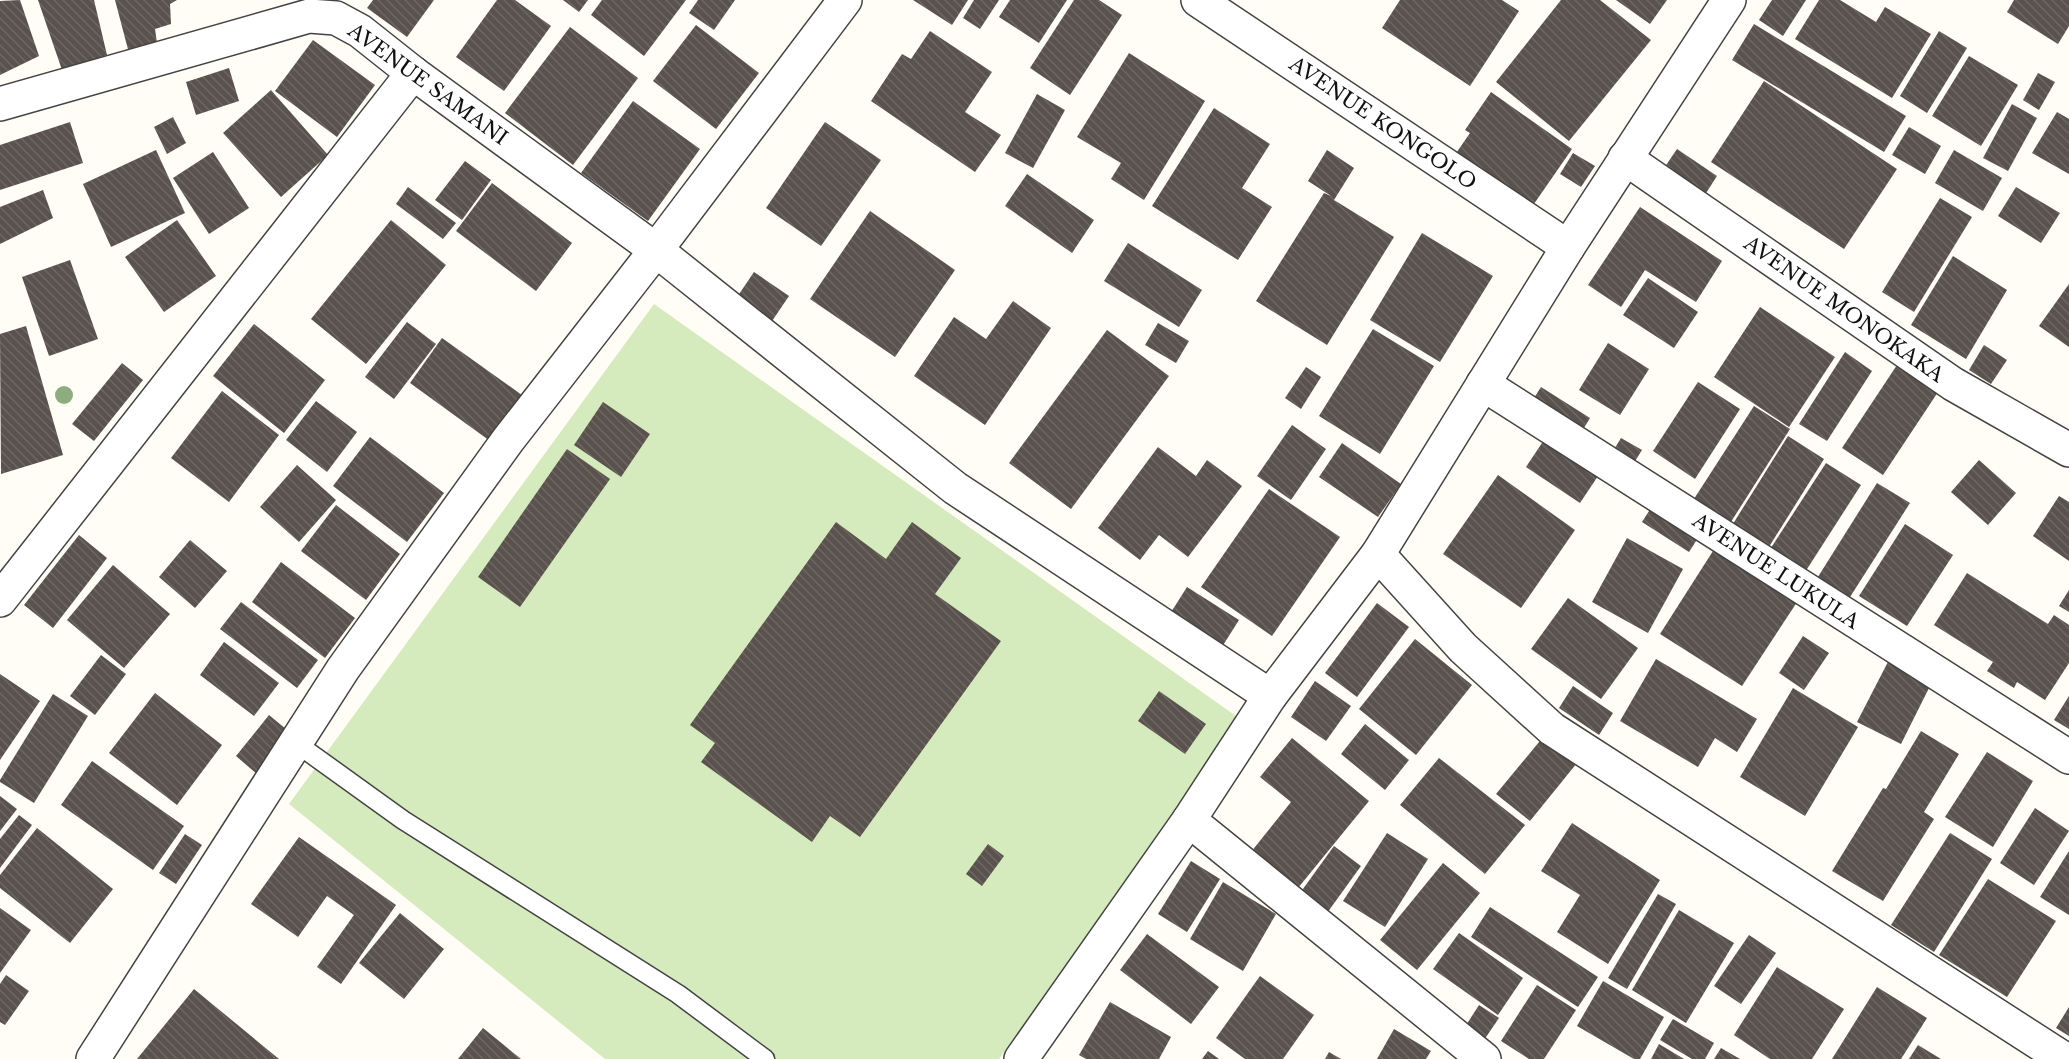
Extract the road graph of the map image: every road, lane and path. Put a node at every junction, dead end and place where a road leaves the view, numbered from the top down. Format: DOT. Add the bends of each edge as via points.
graph roads {
  1 [pos="1198,0"];
  2 [pos="1729,0"];
  3 [pos="839,2"];
  4 [pos="412,73"];
  5 [pos="0,104"];
  6 [pos="1625,158"];
  7 [pos="1568,247"];
  8 [pos="656,250"];
  9 [pos="1483,384"];
  10 [pos="2069,450"];
  11 [pos="1378,554"];
  12 [pos="0,600"];
  13 [pos="1270,696"];
  14 [pos="296,743"];
  15 [pos="2069,757"];
  16 [pos="1189,819"];
  17 [pos="93,1059"];
  18 [pos="765,1059"];
  19 [pos="1021,1059"];
  20 [pos="1484,1059"];
  21 [pos="2064,1059"];
  1 -- 7 [label="street, AVENUE KONGOLO"];
  2 -- 6 [label="street"];
  3 -- 8 [label="street"];
  4 -- 5 [label="street, AVENUE SAMANI" via="360,31 336,18 309,16"];
  4 -- 8 [label="street, AVENUE SAMANI"];
  4 -- 12 [label="street"];
  6 -- 7 [label="street"];
  6 -- 10 [label="street, AVENUE MONOKAKA" via="1953,384"];
  7 -- 9 [label="street"];
  8 -- 13 [label="street, AVENUE SAMANI" via="955,488"];
  8 -- 14 [label="street" via="507,440 343,669"];
  9 -- 11 [label="street"];
  9 -- 15 [label="street, AVENUE LUKULA"];
  11 -- 13 [label="street"];
  11 -- 21 [label="street" via="1463,648 1552,729"];
  13 -- 16 [label="street"];
  14 -- 17 [label="street"];
  14 -- 18 [label="lane" via="403,820 678,993"];
  16 -- 19 [label="street"];
  16 -- 20 [label="street"];
}
